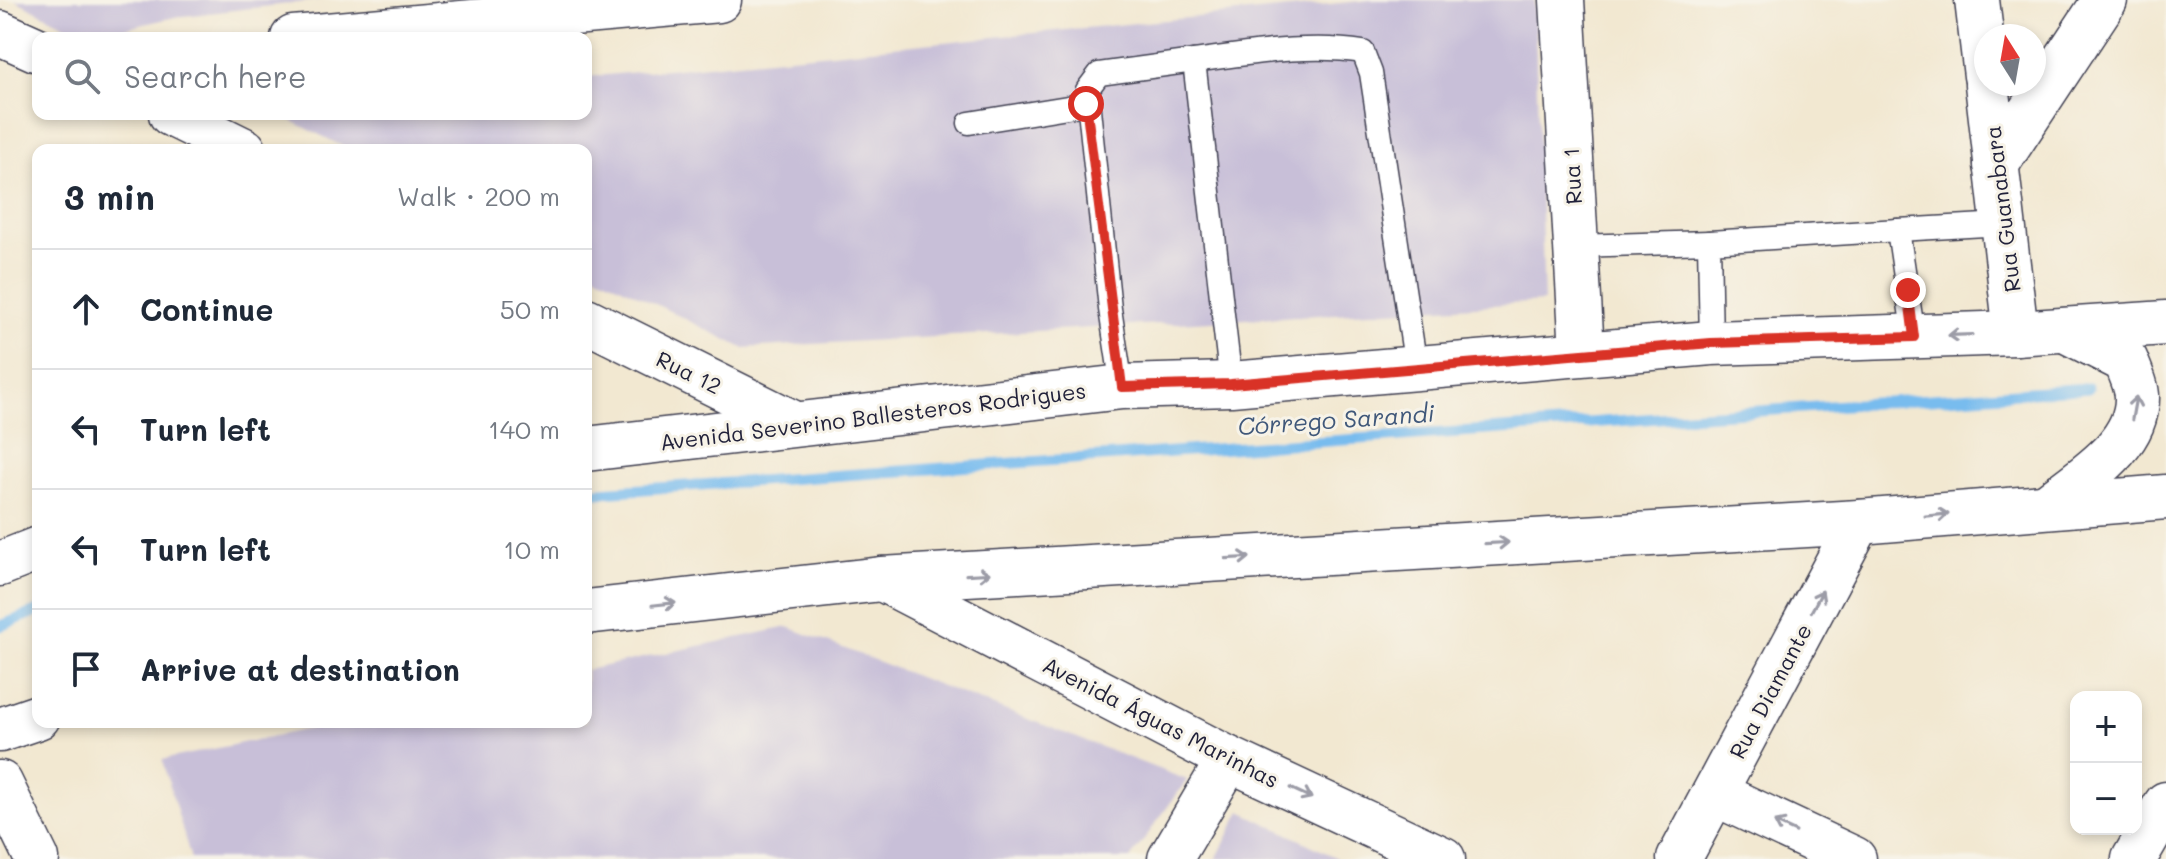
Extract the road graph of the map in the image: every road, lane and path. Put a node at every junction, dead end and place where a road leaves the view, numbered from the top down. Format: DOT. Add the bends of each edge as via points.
graph roads {
  1 [pos="719,0"];
  2 [pos="1562,0"];
  3 [pos="1977,0"];
  4 [pos="2105,0"];
  5 [pos="1980,24"];
  6 [pos="360,32"];
  7 [pos="0,33"];
  8 [pos="32,47"];
  9 [pos="1194,61"];
  10 [pos="1988,96"];
  11 [pos="1086,104"];
  12 [pos="183,120"];
  13 [pos="969,123"];
  14 [pos="232,144"];
  15 [pos="1996,165"];
  16 [pos="2003,224"];
  17 [pos="1898,230"];
  18 [pos="1709,242"];
  19 [pos="1575,246"];
  20 [pos="592,323"];
  21 [pos="2166,323"];
  22 [pos="2065,330"];
  23 [pos="2016,333"];
  24 [pos="1914,337"];
  25 [pos="1711,343"];
  26 [pos="1582,352"];
  27 [pos="1416,367"];
  28 [pos="1231,384"];
  29 [pos="1122,387"];
  30 [pos="793,423"];
  31 [pos="592,448"];
  32 [pos="2166,497"];
  33 [pos="2047,506"];
  34 [pos="1859,522"];
  35 [pos="32,551"];
  36 [pos="0,564"];
  37 [pos="882,579"];
  38 [pos="592,611"];
  39 [pos="32,719"];
  40 [pos="0,730"];
  41 [pos="1229,759"];
  42 [pos="0,783"];
  43 [pos="1716,794"];
  44 [pos="2166,804"];
  45 [pos="37,859"];
  46 [pos="1170,859"];
  47 [pos="1443,859"];
  48 [pos="1679,859"];
  49 [pos="1854,859"];
  50 [pos="2134,859"];
  1 -- 6 [label="main road"];
  2 -- 19 [label="main road, Rua 1"];
  3 -- 5 [label="main road"];
  4 -- 15 [label="main road"];
  7 -- 8 [label="main road"];
  9 -- 11 [label="lane" via="1099,74 1087,90"];
  9 -- 27 [label="lane" via="1338,48 1363,52 1371,73"];
  9 -- 28 [label="lane"];
  10 -- 15 [label="main road, Rua Guanabara"];
  11 -- 13 [label="lane"];
  11 -- 29 [label="lane"];
  12 -- 14 [label="main road"];
  15 -- 16 [label="main road, Rua Guanabara"];
  16 -- 17 [label="lane"];
  16 -- 23 [label="main road, Rua Guanabara"];
  17 -- 18 [label="lane"];
  17 -- 24 [label="lane"];
  18 -- 19 [label="lane"];
  18 -- 25 [label="lane"];
  19 -- 26 [label="main road, Rua 1"];
  20 -- 30 [label="main road, Rua 12"];
  21 -- 22 [label="main road, Avenida Severino Ballesteros Rodrigues"];
  22 -- 23 [label="main road, Avenida Severino Ballesteros Rodrigues"];
  33 -- 22 [label="main road, one-way" via="2130,431 2137,396 2126,361"];
  23 -- 24 [label="main road, Avenida Severino Ballesteros Rodrigues, one-way"];
  24 -- 25 [label="main road, Avenida Severino Ballesteros Rodrigues"];
  25 -- 26 [label="main road, Avenida Severino Ballesteros Rodrigues"];
  26 -- 27 [label="main road, Avenida Severino Ballesteros Rodrigues"];
  27 -- 28 [label="main road, Avenida Severino Ballesteros Rodrigues"];
  28 -- 29 [label="main road, Avenida Severino Ballesteros Rodrigues"];
  29 -- 30 [label="main road, Avenida Severino Ballesteros Rodrigues"];
  30 -- 31 [label="main road, Avenida Severino Ballesteros Rodrigues"];
  32 -- 33 [label="main road"];
  34 -- 33 [label="main road, one-way"];
  37 -- 34 [label="main road, one-way"];
  43 -- 34 [label="main road, Rua Diamante, one-way"];
  35 -- 36 [label="main road"];
  38 -- 37 [label="main road, one-way"];
  37 -- 41 [label="main road, Avenida Águas Marinhas"];
  39 -- 40 [label="main road"];
  41 -- 46 [label="main road"];
  41 -- 47 [label="main road, Avenida Águas Marinhas, one-way"];
  42 -- 45 [label="main road"];
  43 -- 48 [label="main road, Rua Diamante"];
  49 -- 43 [label="main road, one-way"];
  44 -- 50 [label="main road"];
}
